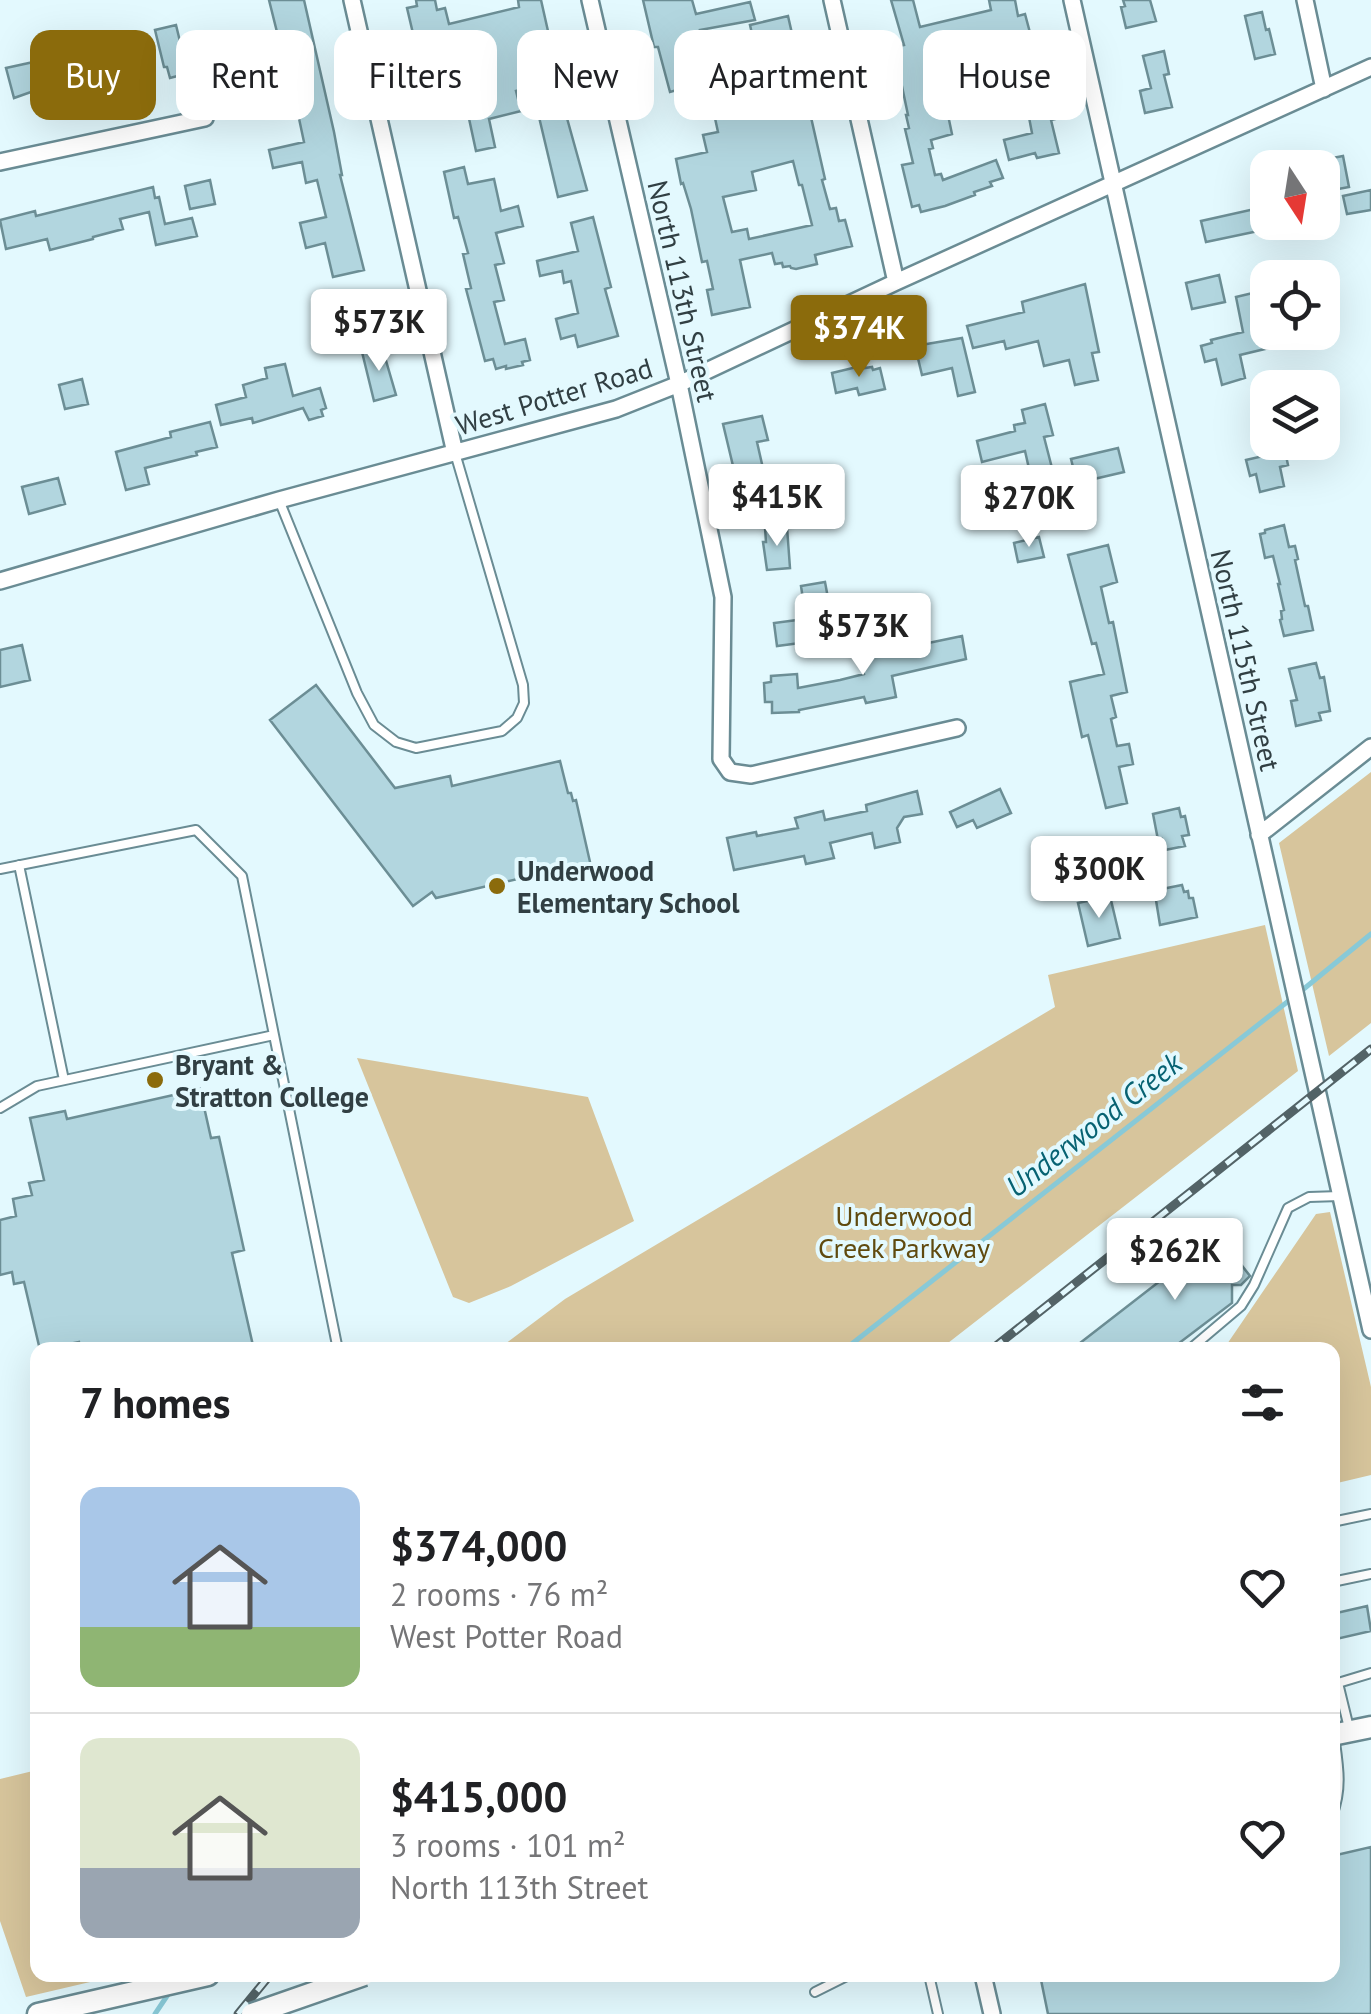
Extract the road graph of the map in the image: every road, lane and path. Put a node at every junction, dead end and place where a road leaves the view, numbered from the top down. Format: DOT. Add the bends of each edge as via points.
graph roads {
  1 [pos="352,0"];
  2 [pos="590,0"];
  3 [pos="832,0"];
  4 [pos="1072,0"];
  5 [pos="1304,0"];
  6 [pos="1371,67"];
  7 [pos="1324,88"];
  8 [pos="196,120"];
  9 [pos="0,162"];
  10 [pos="1115,184"];
  11 [pos="896,282"];
  12 [pos="679,384"];
  13 [pos="455,453"];
  14 [pos="279,500"];
  15 [pos="0,581"];
  16 [pos="957,728"];
  17 [pos="1371,747"];
  18 [pos="1260,835"];
  19 [pos="19,865"];
  20 [pos="0,869"];
  21 [pos="274,1036"];
  22 [pos="64,1080"];
  23 [pos="0,1108"];
  24 [pos="1340,1196"];
  25 [pos="1371,1330"];
  26 [pos="336,1342"];
  27 [pos="1198,1342"];
  28 [pos="1371,1514"];
  29 [pos="1340,1520"];
  30 [pos="1371,1574"];
  31 [pos="1340,1580"];
  32 [pos="1371,1673"];
  33 [pos="1340,1682"];
  34 [pos="1340,1694"];
  35 [pos="1347,1732"];
  36 [pos="1340,1778"];
  37 [pos="177,1982"];
  38 [pos="344,1982"];
  39 [pos="835,1982"];
  40 [pos="931,1982"];
  41 [pos="984,1982"];
  42 [pos="816,1992"];
  43 [pos="988,2013"];
  44 [pos="38,2014"];
  45 [pos="252,2014"];
  46 [pos="938,2014"];
  1 -- 13 [label="street"];
  2 -- 12 [label="street, North 113th Street"];
  3 -- 11 [label="street"];
  4 -- 10 [label="street, North 115th Street"];
  5 -- 7 [label="street"];
  6 -- 7 [label="street, West Potter Road"];
  7 -- 10 [label="street, West Potter Road"];
  8 -- 9 [label="street"];
  10 -- 11 [label="street, West Potter Road"];
  10 -- 18 [label="street, North 115th Street"];
  11 -- 12 [label="street, West Potter Road"];
  12 -- 13 [label="street, West Potter Road" via="616,409"];
  12 -- 16 [label="street, North 113th Street" via="723,598 722,760 730,772 751,774"];
  13 -- 14 [label="street, West Potter Road"];
  13 -- 14 [label="lane" via="524,685 524,704 502,731 416,748 374,726"];
  14 -- 15 [label="street, West Potter Road"];
  17 -- 18 [label="street"];
  18 -- 24 [label="street, North 115th Street"];
  19 -- 20 [label="lane"];
  19 -- 21 [label="lane" via="196,830 242,876"];
  19 -- 22 [label="lane"];
  21 -- 22 [label="lane"];
  21 -- 26 [label="lane"];
  22 -- 23 [label="lane" via="37,1086"];
  24 -- 25 [label="street, North 115th Street"];
  24 -- 27 [label="lane" via="1309,1197 1288,1208 1241,1306"];
  28 -- 29 [label="lane"];
  30 -- 31 [label="lane"];
  32 -- 33 [label="lane"];
  34 -- 35 [label="lane"];
  35 -- 36 [label="lane"];
  37 -- 44 [label="street"];
  38 -- 45 [label="street, bridge"];
  39 -- 42 [label="lane"];
  40 -- 46 [label="lane"];
  41 -- 43 [label="street"];
}
